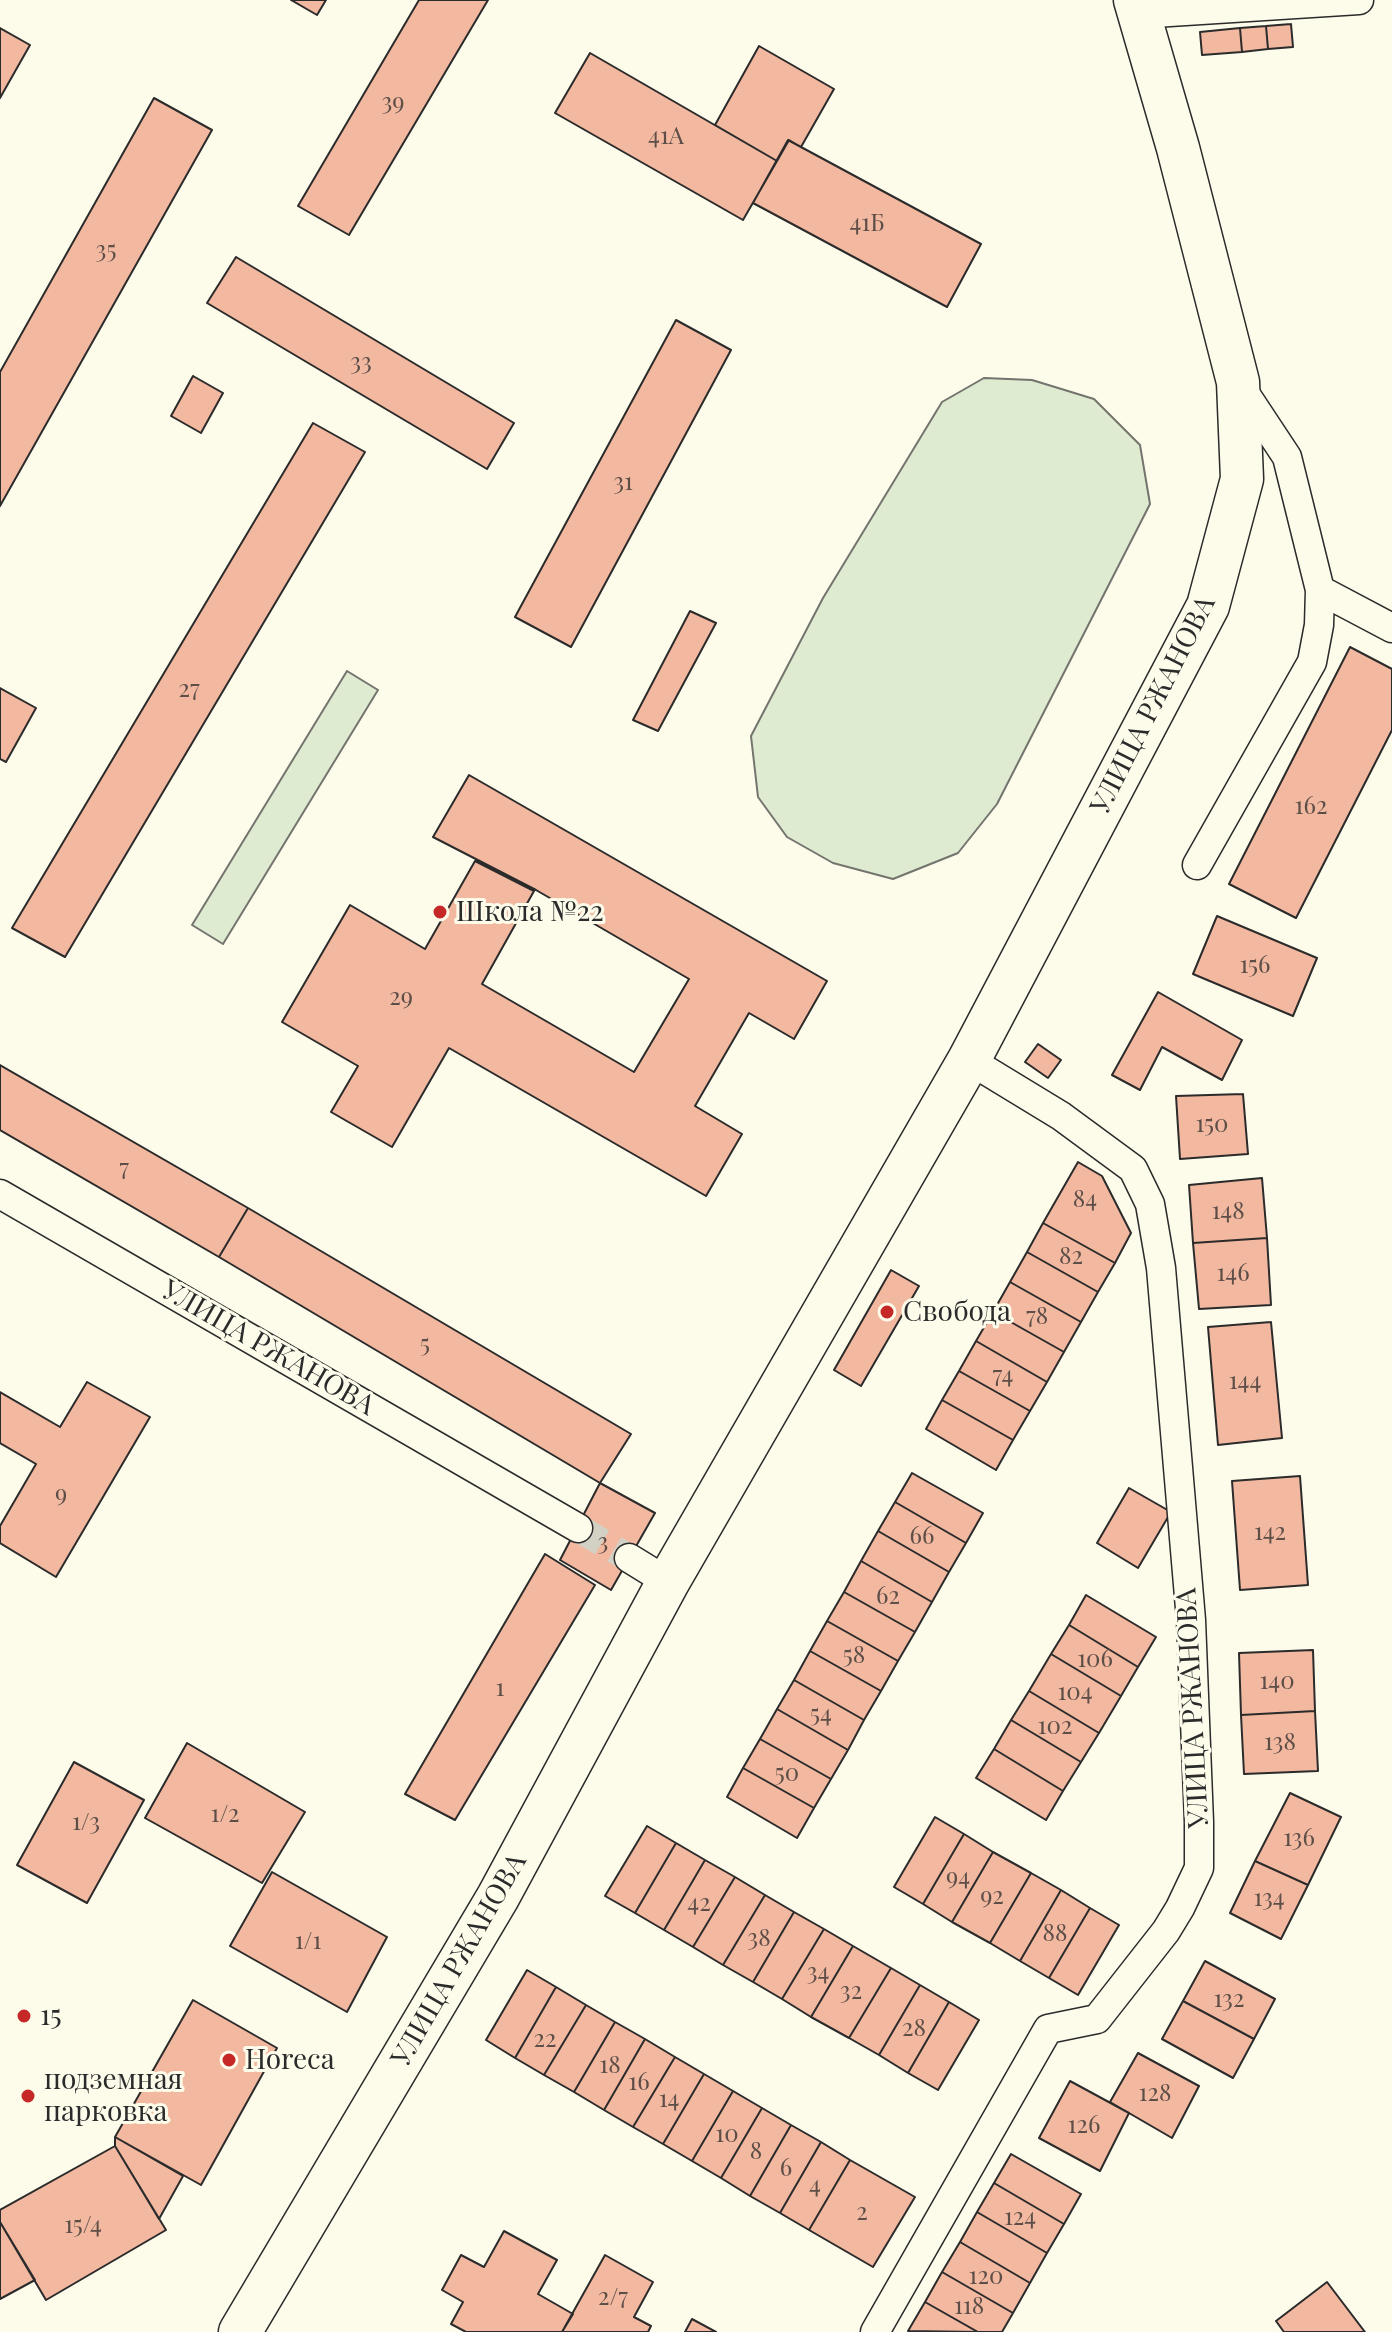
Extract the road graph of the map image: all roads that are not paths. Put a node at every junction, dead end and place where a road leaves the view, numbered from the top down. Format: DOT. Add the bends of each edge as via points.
graph roads {
  1 [pos="1359,0"];
  2 [pos="1136,7"];
  3 [pos="1238,382"];
  4 [pos="1320,590"];
  5 [pos="1392,628"];
  6 [pos="1197,865"];
  7 [pos="969,1060"];
  8 [pos="0,1194"];
  9 [pos="578,1528"];
  10 [pos="629,1558"];
  11 [pos="668,1582"];
  12 [pos="240,2332"];
  13 [pos="875,2332"];
  1 -- 2 [label="street"];
  2 -- 3 [label="street, УЛИЦА РЖАНОВА"];
  3 -- 4 [label="street" via="1287,457"];
  3 -- 7 [label="street, УЛИЦА РЖАНОВА" via="1242,479 1208,606"];
  4 -- 5 [label="street"];
  4 -- 6 [label="street" via="1312,662"];
  7 -- 11 [label="street, УЛИЦА РЖАНОВА"];
  7 -- 13 [label="street, УЛИЦА РЖАНОВА" via="1061,1116 1133,1169 1150,1204 1161,1268 1191,1620 1199,1868 1166,1931 1097,2019 1048,2029"];
  8 -- 9 [label="street, УЛИЦА РЖАНОВА"];
  10 -- 11 [label="street"];
  11 -- 12 [label="street, УЛИЦА РЖАНОВА" via="498,1897"];
}
